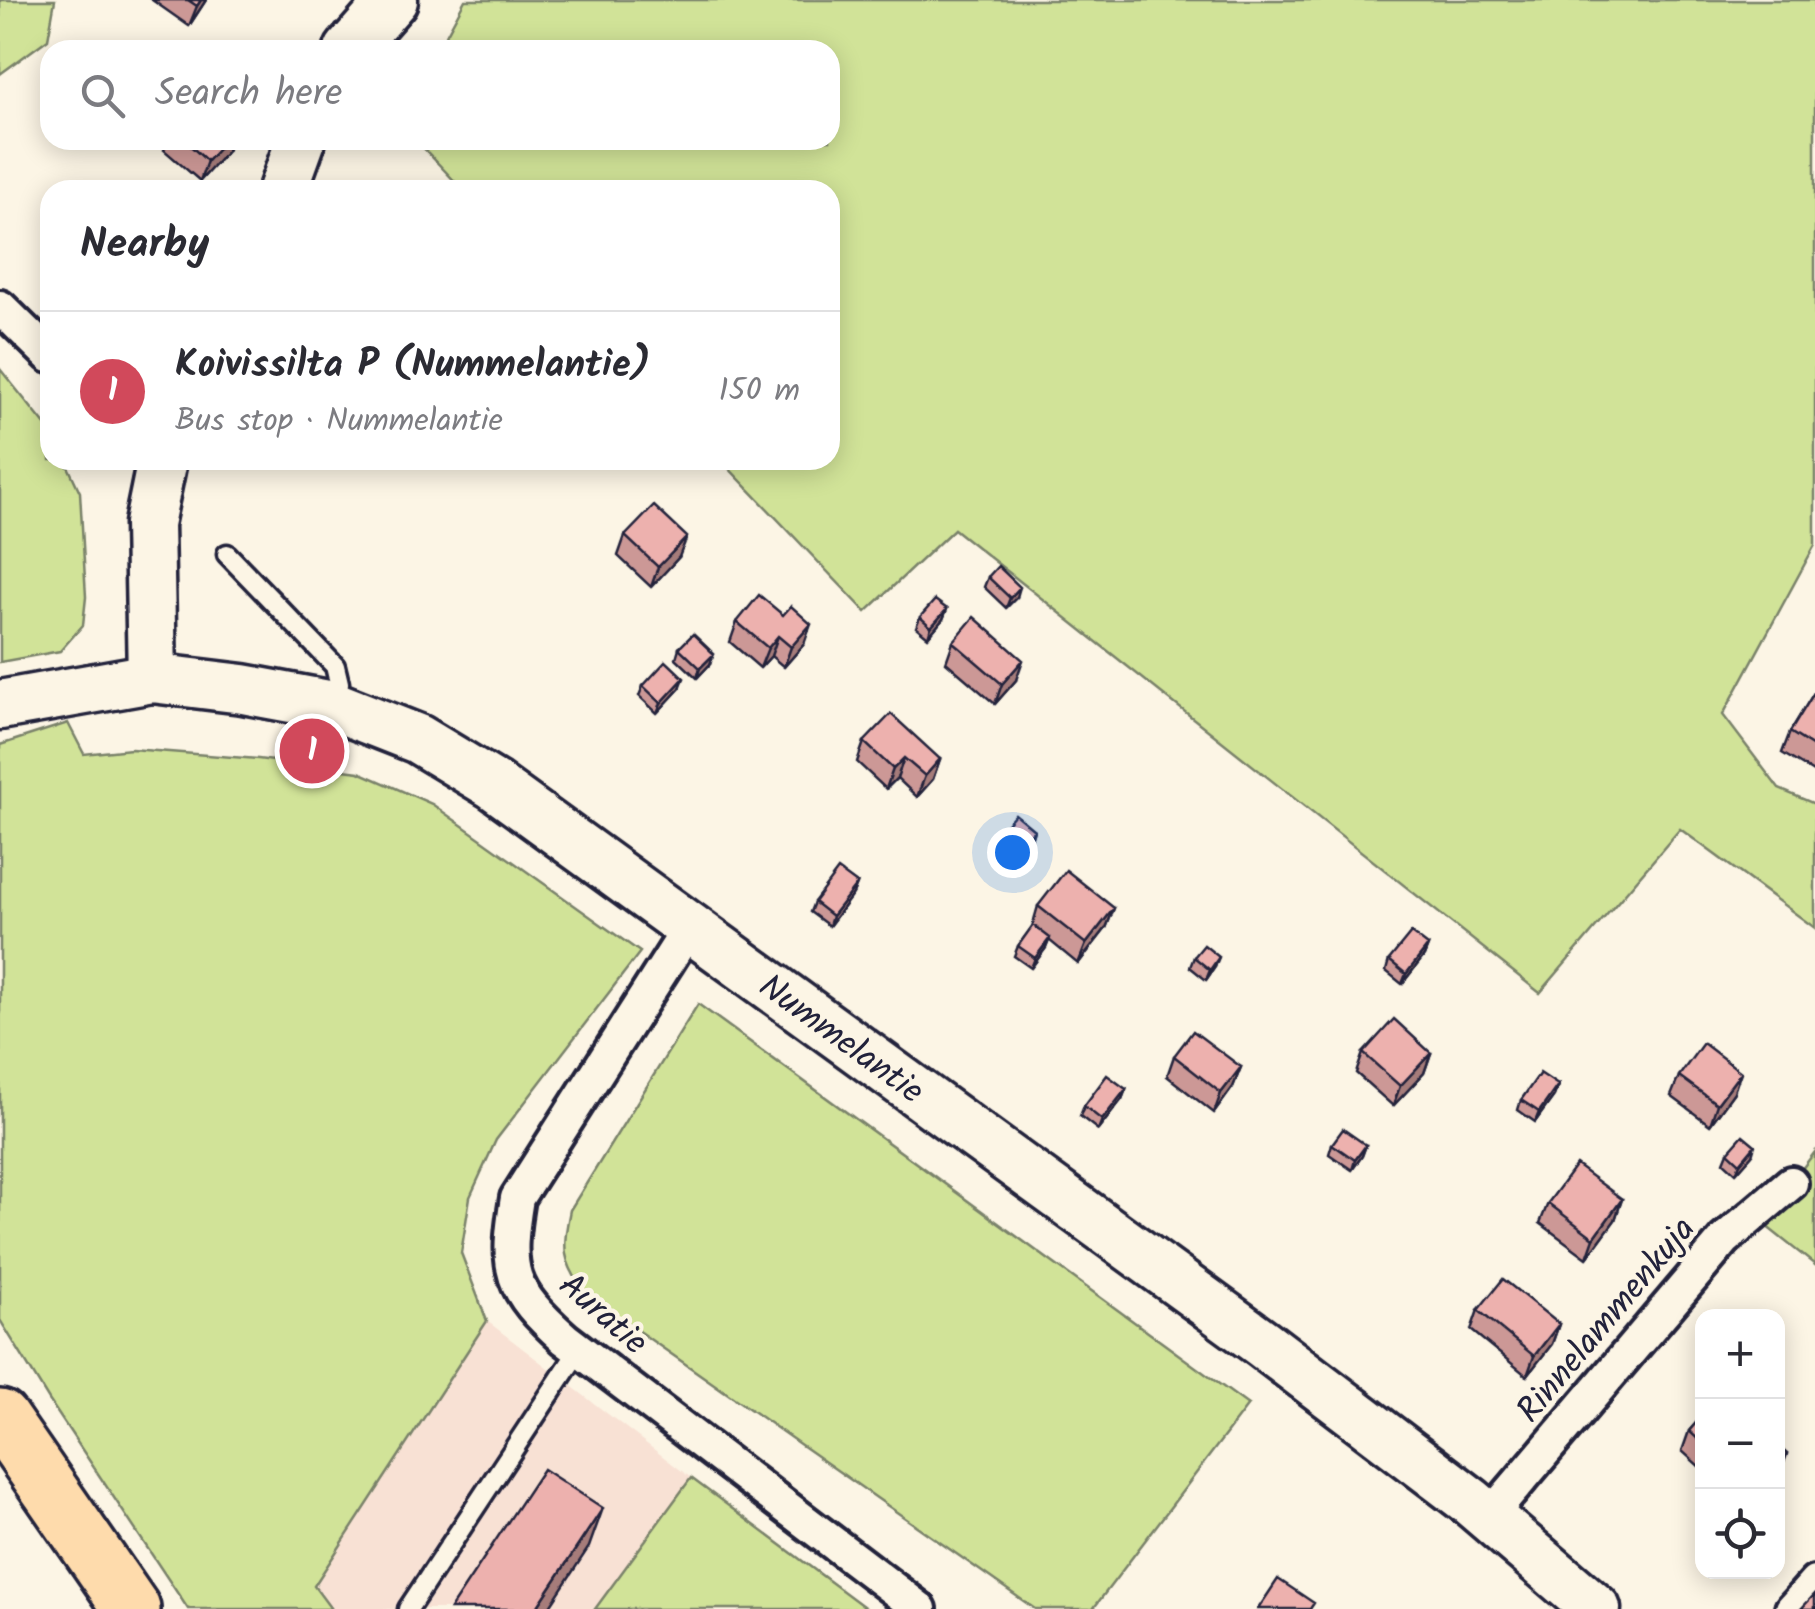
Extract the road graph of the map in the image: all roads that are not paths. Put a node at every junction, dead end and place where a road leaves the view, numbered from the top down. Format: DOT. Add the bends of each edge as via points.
graph roads {
  1 [pos="393,0"];
  2 [pos="358,40"];
  3 [pos="297,150"];
  4 [pos="287,180"];
  5 [pos="0,307"];
  6 [pos="40,346"];
  7 [pos="160,470"];
  8 [pos="227,554"];
  9 [pos="152,678"];
  10 [pos="0,706"];
  11 [pos="334,706"];
  12 [pos="689,928"];
  13 [pos="1791,1183"];
  14 [pos="579,1350"];
  15 [pos="0,1418"];
  16 [pos="1489,1517"];
  17 [pos="1815,1583"];
  18 [pos="132,1609"];
  19 [pos="408,1609"];
  20 [pos="920,1609"];
  21 [pos="1596,1609"];
  22 [pos="1792,1609"];
  1 -- 2 [label="street"];
  3 -- 4 [label="street"];
  5 -- 6 [label="street"];
  7 -- 9 [label="street" via="149,524"];
  8 -- 11 [label="lane" via="335,666"];
  9 -- 10 [label="street, Nummelantie"];
  9 -- 11 [label="street, Nummelantie"];
  11 -- 12 [label="street, Nummelantie" via="418,739 494,785"];
  12 -- 14 [label="street, Auratie" via="517,1198 509,1247 518,1286 532,1310"];
  12 -- 16 [label="street, Nummelantie" via="1262,1343"];
  13 -- 16 [label="street, Rinnelammenkuja" via="1724,1239"];
  14 -- 19 [label="lane"];
  14 -- 20 [label="street, Auratie"];
  15 -- 18 [label="highway"];
  16 -- 21 [label="street, Nummelantie"];
  17 -- 22 [label="street"];
}
